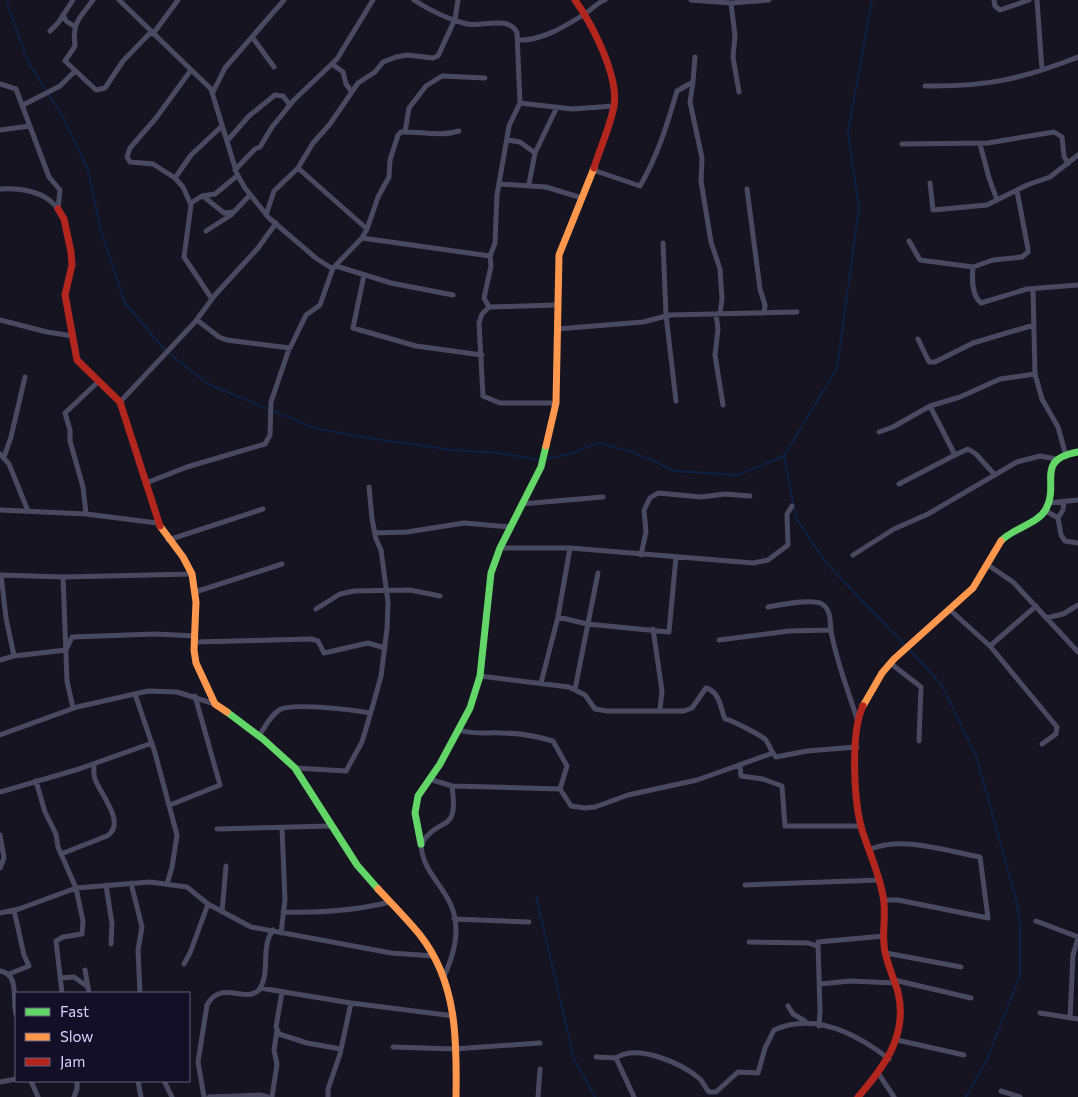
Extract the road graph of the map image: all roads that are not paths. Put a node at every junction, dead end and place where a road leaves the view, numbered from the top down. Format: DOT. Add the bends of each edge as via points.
graph roads {
  1 [pos="73,0"];
  2 [pos="93,0"];
  3 [pos="119,0"];
  4 [pos="178,0"];
  5 [pos="284,0"];
  6 [pos="373,0"];
  7 [pos="414,0"];
  8 [pos="458,0"];
  9 [pos="575,0"];
  10 [pos="605,0"];
  11 [pos="690,0"];
  12 [pos="769,0"];
  13 [pos="994,0"];
  14 [pos="1029,0"];
  15 [pos="1037,0"];
  16 [pos="722,1"];
  17 [pos="731,3"];
  18 [pos="585,14"];
  19 [pos="63,15"];
  20 [pos="455,20"];
  21 [pos="74,26"];
  22 [pos="50,31"];
  23 [pos="152,33"];
  24 [pos="253,38"];
  25 [pos="518,40"];
  26 [pos="695,57"];
  27 [pos="1078,57"];
  28 [pos="332,64"];
  29 [pos="274,66"];
  30 [pos="190,70"];
  31 [pos="1042,70"];
  32 [pos="75,71"];
  33 [pos="485,78"];
  34 [pos="693,82"];
  35 [pos="0,84"];
  36 [pos="925,86"];
  37 [pos="351,91"];
  38 [pos="213,92"];
  39 [pos="739,92"];
  40 [pos="520,104"];
  41 [pos="23,105"];
  42 [pos="290,105"];
  43 [pos="614,106"];
  44 [pos="557,107"];
  45 [pos="30,126"];
  46 [pos="222,126"];
  47 [pos="0,130"];
  48 [pos="459,131"];
  49 [pos="405,132"];
  50 [pos="507,140"];
  51 [pos="227,141"];
  52 [pos="902,144"];
  53 [pos="980,144"];
  54 [pos="535,153"];
  55 [pos="1078,156"];
  56 [pos="1068,164"];
  57 [pos="298,168"];
  58 [pos="593,170"];
  59 [pos="236,173"];
  60 [pos="175,178"];
  61 [pos="930,183"];
  62 [pos="500,184"];
  63 [pos="529,184"];
  64 [pos="0,189"];
  65 [pos="747,189"];
  66 [pos="1017,191"];
  67 [pos="250,195"];
  68 [pos="203,196"];
  69 [pos="582,198"];
  70 [pos="997,200"];
  71 [pos="191,203"];
  72 [pos="58,209"];
  73 [pos="233,212"];
  74 [pos="266,215"];
  75 [pos="276,223"];
  76 [pos="367,229"];
  77 [pos="206,231"];
  78 [pos="362,238"];
  79 [pos="908,242"];
  80 [pos="663,243"];
  81 [pos="490,256"];
  82 [pos="974,267"];
  83 [pos="335,268"];
  84 [pos="364,275"];
  85 [pos="1078,285"];
  86 [pos="1033,290"];
  87 [pos="453,295"];
  88 [pos="212,299"];
  89 [pos="557,305"];
  90 [pos="490,307"];
  91 [pos="797,312"];
  92 [pos="718,313"];
  93 [pos="764,313"];
  94 [pos="666,315"];
  95 [pos="0,320"];
  96 [pos="197,320"];
  97 [pos="1034,325"];
  98 [pos="557,329"];
  99 [pos="73,336"];
  100 [pos="918,340"];
  101 [pos="289,349"];
  102 [pos="482,355"];
  103 [pos="1035,374"];
  104 [pos="26,377"];
  105 [pos="100,381"];
  106 [pos="676,401"];
  107 [pos="120,402"];
  108 [pos="556,404"];
  109 [pos="724,405"];
  110 [pos="930,406"];
  111 [pos="879,432"];
  112 [pos="1065,452"];
  113 [pos="1078,452"];
  114 [pos="2,455"];
  115 [pos="955,455"];
  116 [pos="1056,459"];
  117 [pos="994,474"];
  118 [pos="146,483"];
  119 [pos="899,484"];
  120 [pos="368,487"];
  121 [pos="750,496"];
  122 [pos="603,497"];
  123 [pos="1078,500"];
  124 [pos="1064,501"];
  125 [pos="521,504"];
  126 [pos="792,506"];
  127 [pos="1047,507"];
  128 [pos="263,509"];
  129 [pos="0,510"];
  130 [pos="28,511"];
  131 [pos="86,514"];
  132 [pos="1058,518"];
  133 [pos="157,523"];
  134 [pos="510,527"];
  135 [pos="375,533"];
  136 [pos="168,540"];
  137 [pos="1078,543"];
  138 [pos="500,548"];
  139 [pos="570,548"];
  140 [pos="641,555"];
  141 [pos="853,555"];
  142 [pos="676,557"];
  143 [pos="282,564"];
  144 [pos="988,565"];
  145 [pos="598,573"];
  146 [pos="192,574"];
  147 [pos="63,577"];
  148 [pos="0,578"];
  149 [pos="386,591"];
  150 [pos="195,592"];
  151 [pos="440,596"];
  152 [pos="1036,606"];
  153 [pos="1078,606"];
  154 [pos="768,607"];
  155 [pos="316,609"];
  156 [pos="949,609"];
  157 [pos="558,617"];
  158 [pos="1046,618"];
  159 [pos="587,624"];
  160 [pos="653,629"];
  161 [pos="830,630"];
  162 [pos="195,639"];
  163 [pos="719,640"];
  164 [pos="990,646"];
  165 [pos="385,648"];
  166 [pos="66,650"];
  167 [pos="1078,652"];
  168 [pos="14,656"];
  169 [pos="0,660"];
  170 [pos="890,663"];
  171 [pos="480,676"];
  172 [pos="541,683"];
  173 [pos="575,689"];
  174 [pos="135,694"];
  175 [pos="195,696"];
  176 [pos="215,704"];
  177 [pos="73,708"];
  178 [pos="660,709"];
  179 [pos="370,713"];
  180 [pos="858,722"];
  181 [pos="459,730"];
  182 [pos="0,733"];
  183 [pos="259,736"];
  184 [pos="919,741"];
  185 [pos="152,743"];
  186 [pos="1042,744"];
  187 [pos="857,747"];
  188 [pos="773,753"];
  189 [pos="94,764"];
  190 [pos="740,766"];
  191 [pos="295,768"];
  192 [pos="429,779"];
  193 [pos="36,781"];
  194 [pos="452,786"];
  195 [pos="560,789"];
  196 [pos="0,792"];
  197 [pos="170,805"];
  198 [pos="330,826"];
  199 [pos="862,826"];
  200 [pos="282,828"];
  201 [pos="217,829"];
  202 [pos="0,835"];
  203 [pos="421,844"];
  204 [pos="869,850"];
  205 [pos="61,854"];
  206 [pos="226,866"];
  207 [pos="0,868"];
  208 [pos="880,880"];
  209 [pos="131,883"];
  210 [pos="167,884"];
  211 [pos="106,885"];
  212 [pos="745,885"];
  213 [pos="76,888"];
  214 [pos="884,900"];
  215 [pos="390,902"];
  216 [pos="208,904"];
  217 [pos="14,910"];
  218 [pos="222,912"];
  219 [pos="283,912"];
  220 [pos="0,913"];
  221 [pos="454,919"];
  222 [pos="1036,921"];
  223 [pos="529,922"];
  224 [pos="273,930"];
  225 [pos="281,933"];
  226 [pos="884,936"];
  227 [pos="1078,938"];
  228 [pos="749,942"];
  229 [pos="111,944"];
  230 [pos="817,946"];
  231 [pos="886,953"];
  232 [pos="434,956"];
  233 [pos="184,964"];
  234 [pos="961,967"];
  235 [pos="85,970"];
  236 [pos="0,971"];
  237 [pos="16,972"];
  238 [pos="9,974"];
  239 [pos="60,978"];
  240 [pos="443,978"];
  241 [pos="894,982"];
  242 [pos="820,984"];
  243 [pos="13,985"];
  244 [pos="88,987"];
  245 [pos="260,988"];
  246 [pos="62,992"];
  247 [pos="89,992"];
  248 [pos="140,992"];
  249 [pos="282,992"];
  250 [pos="971,998"];
  251 [pos="351,1003"];
  252 [pos="15,1004"];
  253 [pos="788,1006"];
  254 [pos="1040,1013"];
  255 [pos="454,1016"];
  256 [pos="1070,1018"];
  257 [pos="1078,1019"];
  258 [pos="806,1022"];
  259 [pos="819,1026"];
  260 [pos="277,1031"];
  261 [pos="897,1040"];
  262 [pos="540,1042"];
  263 [pos="393,1047"];
  264 [pos="341,1049"];
  265 [pos="457,1049"];
  266 [pos="964,1055"];
  267 [pos="596,1057"];
  268 [pos="616,1058"];
  269 [pos="889,1059"];
  270 [pos="540,1069"];
  271 [pos="878,1073"];
  272 [pos="15,1079"];
  273 [pos="0,1082"];
  274 [pos="30,1082"];
  275 [pos="77,1082"];
  276 [pos="139,1082"];
  277 [pos="164,1082"];
  278 [pos="1001,1091"];
  279 [pos="76,1095"];
  280 [pos="38,1097"];
  281 [pos="141,1097"];
  282 [pos="172,1097"];
  283 [pos="204,1097"];
  284 [pos="209,1097"];
  285 [pos="268,1097"];
  286 [pos="272,1097"];
  287 [pos="328,1097"];
  288 [pos="456,1097"];
  289 [pos="538,1097"];
  290 [pos="634,1097"];
  291 [pos="858,1097"];
  292 [pos="894,1097"];
  293 [pos="1020,1097"];
  1 -- 19 [label="street"];
  2 -- 21 [label="street"];
  3 -- 23 [label="street"];
  4 -- 23 [label="street"];
  5 -- 24 [label="street"];
  6 -- 28 [label="street"];
  7 -- 20 [label="street"];
  8 -- 20 [label="street"];
  9 -- 18 [label="street"];
  10 -- 18 [label="street"];
  11 -- 16 [label="street"];
  12 -- 17 [label="street"];
  13 -- 14 [label="street" via="1000,10"];
  15 -- 31 [label="street"];
  16 -- 17 [label="street"];
  17 -- 39 [label="street" via="733,57"];
  18 -- 25 [label="street" via="541,37"];
  18 -- 43 [label="street" via="614,85"];
  19 -- 21 [label="street"];
  19 -- 22 [label="street"];
  20 -- 25 [label="street" via="470,24 507,25 516,30"];
  20 -- 37 [label="street" via="436,57 402,55 384,61"];
  21 -- 32 [label="street" via="75,46 65,61"];
  23 -- 30 [label="street"];
  23 -- 32 [label="street" via="123,61 102,90 93,88"];
  24 -- 29 [label="street"];
  24 -- 38 [label="street" via="224,68"];
  25 -- 40 [label="street"];
  26 -- 34 [label="street"];
  27 -- 31 [label="street"];
  28 -- 37 [label="street" via="343,72"];
  28 -- 42 [label="street"];
  30 -- 38 [label="street"];
  30 -- 60 [label="street" via="127,153 130,162 153,164"];
  31 -- 36 [label="street" via="1009,81 982,85"];
  32 -- 41 [label="street" via="60,86"];
  33 -- 49 [label="street" via="442,76 426,86 409,108"];
  34 -- 58 [label="street" via="677,91 665,134 640,186"];
  34 -- 92 [label="street" via="690,102 702,158 701,181 709,233 720,269 722,293"];
  35 -- 41 [label="street" via="16,89"];
  37 -- 57 [label="street"];
  38 -- 46 [label="street"];
  40 -- 44 [label="street"];
  40 -- 50 [label="street" via="509,126"];
  41 -- 45 [label="street"];
  42 -- 51 [label="street" via="283,96 276,95 248,116"];
  42 -- 59 [label="street" via="260,147"];
  43 -- 44 [label="street"];
  43 -- 58 [label="street"];
  44 -- 54 [label="street"];
  45 -- 47 [label="street"];
  45 -- 72 [label="street" via="49,177 60,190"];
  46 -- 51 [label="street"];
  46 -- 60 [label="street" via="191,155"];
  48 -- 49 [label="street" via="450,134"];
  49 -- 76 [label="street" via="398,135 390,160 389,177"];
  50 -- 54 [label="street" via="520,142"];
  50 -- 62 [label="street"];
  51 -- 59 [label="street"];
  52 -- 53 [label="street"];
  53 -- 56 [label="street" via="1054,132 1062,137"];
  53 -- 70 [label="street"];
  54 -- 63 [label="street"];
  55 -- 56 [label="street"];
  56 -- 66 [label="street" via="1050,178"];
  57 -- 74 [label="street" via="274,192"];
  57 -- 76 [label="street"];
  58 -- 69 [label="street"];
  59 -- 67 [label="street"];
  59 -- 68 [label="street" via="214,194"];
  60 -- 71 [label="street"];
  61 -- 70 [label="street" via="934,210 969,208"];
  62 -- 63 [label="street"];
  62 -- 81 [label="street" via="495,243"];
  63 -- 69 [label="street"];
  64 -- 72 [label="street" via="33,192 54,203"];
  65 -- 93 [label="street"];
  66 -- 70 [label="street"];
  66 -- 82 [label="street" via="1028,252 1022,257 993,260"];
  67 -- 73 [label="street"];
  67 -- 74 [label="street"];
  68 -- 71 [label="street"];
  68 -- 73 [label="street" via="224,213"];
  69 -- 89 [label="street" via="559,255"];
  71 -- 88 [label="street" via="184,257"];
  72 -- 99 [label="street" via="64,219 71,252 72,265 65,295"];
  73 -- 77 [label="street"];
  74 -- 75 [label="street"];
  75 -- 83 [label="street"];
  75 -- 88 [label="street"];
  76 -- 78 [label="street"];
  78 -- 81 [label="street"];
  78 -- 83 [label="street"];
  79 -- 82 [label="street" via="920,260"];
  80 -- 94 [label="street"];
  81 -- 90 [label="street" via="484,298"];
  82 -- 86 [label="street" via="972,284 981,303"];
  83 -- 84 [label="street"];
  83 -- 101 [label="street" via="320,305 306,315"];
  84 -- 87 [label="street"];
  84 -- 102 [label="street" via="353,328 416,346"];
  85 -- 86 [label="street"];
  86 -- 97 [label="street"];
  88 -- 96 [label="street"];
  89 -- 90 [label="street"];
  89 -- 98 [label="street"];
  90 -- 102 [label="street" via="480,318"];
  91 -- 93 [label="street"];
  92 -- 93 [label="street"];
  92 -- 94 [label="street"];
  92 -- 109 [label="street" via="714,355"];
  94 -- 98 [label="street" via="643,322"];
  94 -- 106 [label="street"];
  95 -- 99 [label="street"];
  96 -- 101 [label="street" via="227,340"];
  96 -- 107 [label="street"];
  97 -- 100 [label="street" via="973,343 935,362 929,362"];
  97 -- 103 [label="street"];
  98 -- 108 [label="street"];
  99 -- 105 [label="street" via="77,360"];
  101 -- 118 [label="street" via="271,402 270,435 264,444"];
  102 -- 108 [label="street" via="482,393 488,400"];
  103 -- 110 [label="street" via="1000,379"];
  103 -- 112 [label="street"];
  104 -- 114 [label="street" via="11,437"];
  105 -- 107 [label="street"];
  105 -- 131 [label="street" via="65,412 83,487"];
  107 -- 118 [label="street"];
  108 -- 125 [label="street" via="541,467"];
  110 -- 111 [label="street"];
  110 -- 115 [label="street"];
  112 -- 113 [label="street"];
  112 -- 116 [label="street"];
  114 -- 130 [label="street" via="15,476"];
  115 -- 117 [label="street" via="968,450"];
  115 -- 119 [label="street"];
  116 -- 117 [label="street" via="1048,456 1029,458"];
  116 -- 127 [label="street" via="1051,469"];
  117 -- 141 [label="street"];
  118 -- 133 [label="street"];
  120 -- 135 [label="street"];
  121 -- 140 [label="street" via="725,494 701,497 658,493 650,498 644,510 646,532"];
  122 -- 125 [label="street"];
  123 -- 124 [label="street"];
  124 -- 127 [label="street"];
  124 -- 132 [label="street"];
  125 -- 134 [label="street"];
  126 -- 142 [label="street" via="787,514 788,545 768,560 753,563"];
  127 -- 132 [label="street"];
  127 -- 144 [label="street" via="1002,540"];
  128 -- 136 [label="street"];
  129 -- 130 [label="street"];
  130 -- 131 [label="street"];
  131 -- 133 [label="street"];
  132 -- 137 [label="street" via="1062,538 1069,543"];
  133 -- 136 [label="street"];
  134 -- 135 [label="street" via="464,523 407,532"];
  134 -- 138 [label="street"];
  135 -- 149 [label="street" via="381,550"];
  136 -- 146 [label="street"];
  138 -- 139 [label="street"];
  138 -- 171 [label="street" via="491,574"];
  139 -- 140 [label="street"];
  139 -- 157 [label="street"];
  140 -- 142 [label="street"];
  142 -- 160 [label="street" via="671,629 664,632"];
  143 -- 150 [label="street"];
  144 -- 152 [label="street" via="1007,576"];
  144 -- 156 [label="street" via="970,592"];
  145 -- 159 [label="street"];
  146 -- 147 [label="street"];
  146 -- 150 [label="street"];
  147 -- 148 [label="street"];
  147 -- 166 [label="street"];
  148 -- 168 [label="street"];
  149 -- 151 [label="street" via="410,590"];
  149 -- 155 [label="street" via="340,594"];
  149 -- 165 [label="street"];
  150 -- 162 [label="street"];
  152 -- 158 [label="street"];
  152 -- 164 [label="street"];
  153 -- 158 [label="street"];
  154 -- 161 [label="street" via="822,604 830,614"];
  156 -- 164 [label="street"];
  156 -- 170 [label="street" via="919,633"];
  157 -- 159 [label="street"];
  157 -- 172 [label="street"];
  158 -- 167 [label="street"];
  159 -- 160 [label="street"];
  159 -- 173 [label="street"];
  160 -- 178 [label="street" via="662,691"];
  161 -- 163 [label="street" via="788,631"];
  161 -- 180 [label="street"];
  162 -- 165 [label="street" via="311,639 318,641 324,653 368,643"];
  162 -- 166 [label="street" via="155,634 72,637"];
  162 -- 176 [label="street" via="196,663"];
  164 -- 186 [label="street" via="1057,727 1056,734"];
  165 -- 179 [label="street"];
  166 -- 168 [label="street"];
  166 -- 177 [label="street" via="67,681"];
  168 -- 169 [label="street"];
  170 -- 180 [label="street" via="861,711"];
  170 -- 184 [label="street" via="921,687"];
  171 -- 172 [label="street"];
  171 -- 181 [label="street"];
  172 -- 173 [label="street"];
  173 -- 178 [label="street" via="585,694 598,710"];
  174 -- 175 [label="street" via="166,690"];
  174 -- 177 [label="street"];
  174 -- 185 [label="street"];
  175 -- 176 [label="street"];
  175 -- 197 [label="street" via="220,783"];
  176 -- 183 [label="street"];
  177 -- 182 [label="street"];
  178 -- 188 [label="street" via="684,711 692,708 706,688 716,694 725,719 765,739"];
  179 -- 183 [label="street" via="340,708 287,708 273,714"];
  179 -- 191 [label="street" via="355,758 346,771"];
  180 -- 187 [label="street"];
  181 -- 192 [label="street"];
  181 -- 195 [label="street" via="553,740 567,766"];
  183 -- 191 [label="street"];
  185 -- 189 [label="street"];
  185 -- 197 [label="street"];
  187 -- 188 [label="street" via="776,757"];
  187 -- 199 [label="street"];
  188 -- 190 [label="street"];
  189 -- 193 [label="street"];
  189 -- 205 [label="street" via="95,780 108,802 114,826 111,834"];
  190 -- 195 [label="street" via="584,808 571,806"];
  190 -- 199 [label="street" via="741,776 782,786 785,826"];
  191 -- 198 [label="street"];
  192 -- 194 [label="street"];
  192 -- 203 [label="street" via="418,796 415,813"];
  193 -- 196 [label="street"];
  193 -- 205 [label="street"];
  194 -- 195 [label="street"];
  194 -- 203 [label="street" via="453,815"];
  197 -- 210 [label="street" via="177,835"];
  198 -- 200 [label="street"];
  198 -- 215 [label="street" via="357,865"];
  199 -- 204 [label="street"];
  200 -- 201 [label="street"];
  200 -- 219 [label="street"];
  202 -- 207 [label="street" via="4,858"];
  203 -- 221 [label="street" via="429,871 450,903"];
  204 -- 208 [label="street"];
  204 -- 214 [label="street" via="900,844 980,857 988,918"];
  205 -- 213 [label="street"];
  206 -- 218 [label="street"];
  208 -- 212 [label="street"];
  208 -- 214 [label="street"];
  209 -- 210 [label="street"];
  209 -- 211 [label="street"];
  209 -- 248 [label="street" via="142,927 138,950"];
  210 -- 216 [label="street" via="187,887"];
  211 -- 213 [label="street"];
  211 -- 229 [label="street" via="112,924"];
  213 -- 217 [label="street"];
  213 -- 239 [label="street" via="84,930 82,934 56,941"];
  214 -- 226 [label="street"];
  215 -- 219 [label="street" via="331,913"];
  215 -- 232 [label="street"];
  216 -- 218 [label="street"];
  216 -- 233 [label="street"];
  217 -- 220 [label="street"];
  217 -- 237 [label="street" via="29,966"];
  218 -- 224 [label="street" via="244,924"];
  219 -- 225 [label="street"];
  221 -- 223 [label="street"];
  221 -- 240 [label="street" via="454,955"];
  222 -- 227 [label="street"];
  224 -- 225 [label="street"];
  224 -- 245 [label="street" via="268,937 267,965"];
  225 -- 232 [label="street" via="391,953"];
  226 -- 230 [label="street" via="822,941"];
  226 -- 231 [label="street"];
  227 -- 256 [label="street"];
  228 -- 230 [label="street"];
  230 -- 242 [label="street"];
  231 -- 234 [label="street"];
  231 -- 241 [label="street"];
  232 -- 240 [label="street"];
  235 -- 244 [label="street"];
  236 -- 238 [label="street"];
  237 -- 238 [label="street"];
  237 -- 243 [label="street"];
  238 -- 243 [label="street"];
  239 -- 244 [label="street" via="74,977"];
  239 -- 246 [label="street"];
  240 -- 255 [label="street"];
  241 -- 242 [label="street"];
  241 -- 250 [label="street"];
  241 -- 261 [label="street" via="901,1008"];
  242 -- 259 [label="street"];
  243 -- 252 [label="street"];
  244 -- 247 [label="street"];
  245 -- 249 [label="street"];
  245 -- 283 [label="street" via="252,994 219,993 209,1002 198,1062"];
  249 -- 251 [label="street"];
  249 -- 260 [label="street"];
  251 -- 255 [label="street"];
  251 -- 264 [label="street"];
  253 -- 258 [label="street" via="793,1014"];
  254 -- 256 [label="street"];
  255 -- 265 [label="street"];
  256 -- 257 [label="street"];
  258 -- 259 [label="street"];
  258 -- 268 [label="street" via="774,1030 758,1073 738,1072 716,1092 709,1092 701,1080 655,1055 622,1054"];
  259 -- 269 [label="street" via="855,1036"];
  260 -- 264 [label="street" via="306,1044"];
  260 -- 286 [label="street"];
  261 -- 266 [label="street"];
  261 -- 269 [label="street"];
  262 -- 265 [label="street"];
  263 -- 265 [label="street"];
  264 -- 287 [label="street" via="328,1084"];
  265 -- 288 [label="street"];
  267 -- 268 [label="street"];
  268 -- 290 [label="street"];
  269 -- 271 [label="street"];
  270 -- 289 [label="street"];
  271 -- 291 [label="street"];
  271 -- 292 [label="street"];
  272 -- 273 [label="street"];
  274 -- 280 [label="street"];
  275 -- 279 [label="street"];
  276 -- 281 [label="street"];
  277 -- 282 [label="street"];
  278 -- 293 [label="street"];
  284 -- 285 [label="street"];
}
